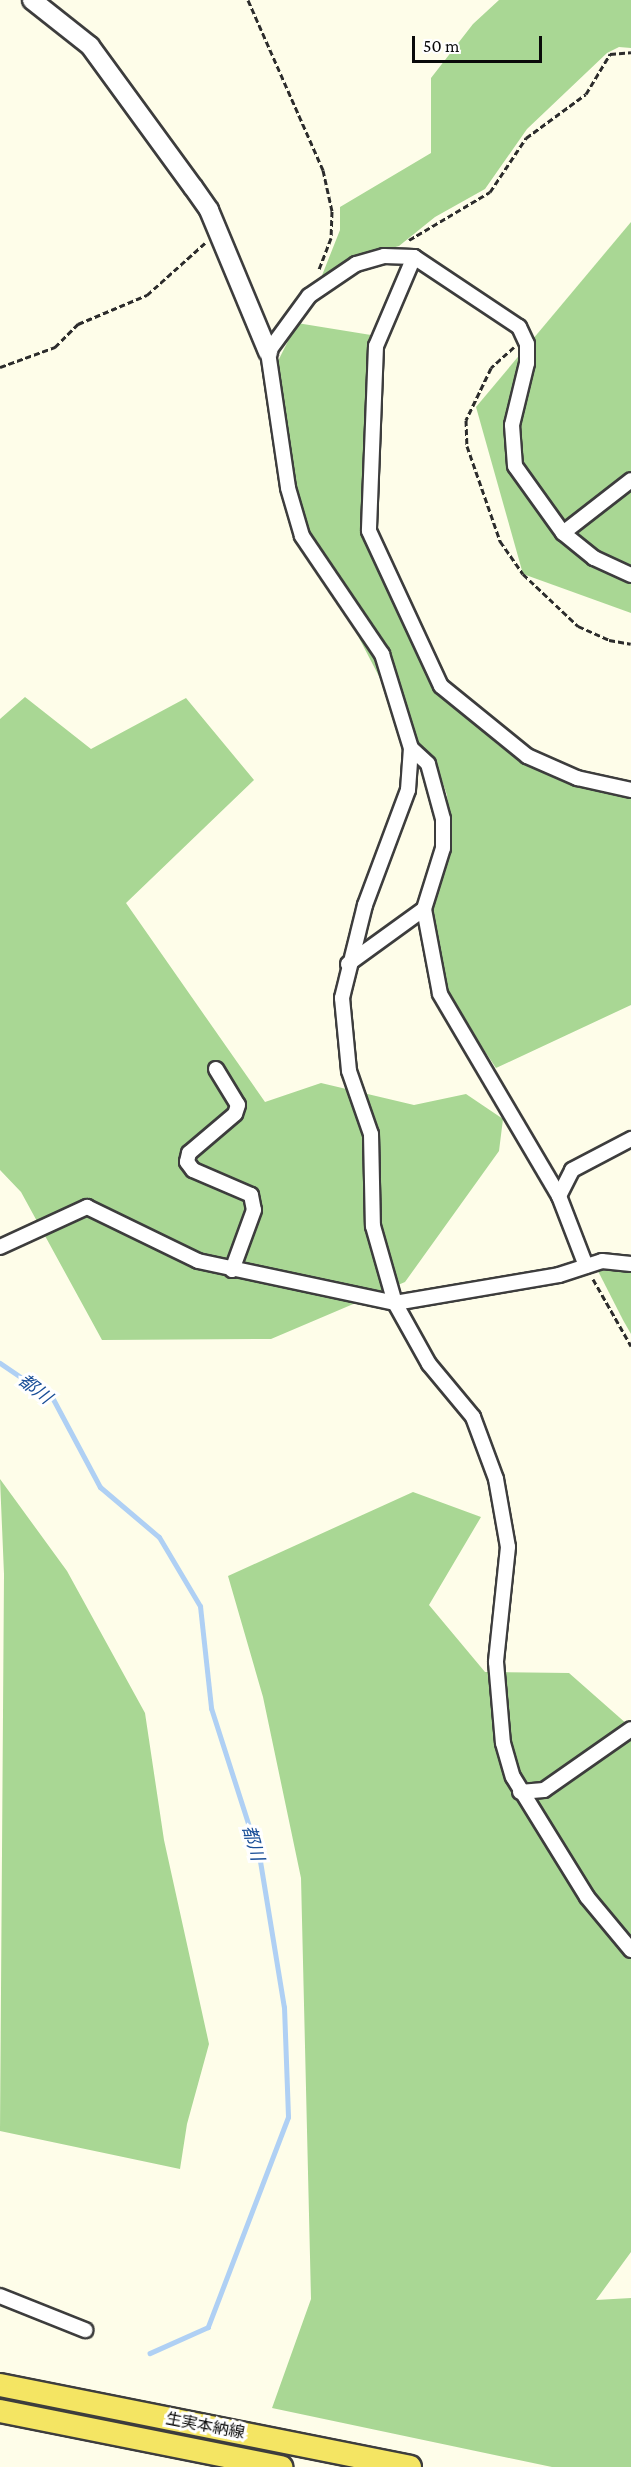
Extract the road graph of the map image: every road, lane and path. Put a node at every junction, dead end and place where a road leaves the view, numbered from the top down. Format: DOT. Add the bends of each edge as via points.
graph roads {
  1 [pos="32,0"];
  2 [pos="248,0"];
  3 [pos="631,52"];
  4 [pos="217,231"];
  5 [pos="384,255"];
  6 [pos="414,257"];
  7 [pos="309,296"];
  8 [pos="527,344"];
  9 [pos="268,352"];
  10 [pos="0,367"];
  11 [pos="631,480"];
  12 [pos="563,533"];
  13 [pos="631,575"];
  14 [pos="631,644"];
  15 [pos="411,748"];
  16 [pos="631,790"];
  17 [pos="424,909"];
  18 [pos="348,964"];
  19 [pos="216,1069"];
  20 [pos="631,1139"];
  21 [pos="559,1196"];
  22 [pos="0,1247"];
  23 [pos="631,1264"];
  24 [pos="586,1266"];
  25 [pos="232,1270"];
  26 [pos="395,1303"];
  27 [pos="631,1346"];
  28 [pos="631,1729"];
  29 [pos="520,1792"];
  30 [pos="631,1950"];
  31 [pos="0,2296"];
  32 [pos="85,2330"];
  33 [pos="0,2385"];
  34 [pos="0,2411"];
  35 [pos="280,2467"];
  36 [pos="410,2467"];
  1 -- 4 [label="street" via="90,46 193,187"];
  2 -- 7 [label="path" via="319,159 332,211 331,238"];
  3 -- 5 [label="path" via="610,54 586,94 526,138 490,192"];
  4 -- 9 [label="street"];
  4 -- 10 [label="path" via="147,295 78,324 55,347"];
  5 -- 6 [label="street"];
  5 -- 7 [label="street" via="356,264"];
  6 -- 8 [label="street" via="519,327"];
  6 -- 16 [label="street" via="376,346 369,531 441,686 527,756 577,778"];
  7 -- 9 [label="street"];
  8 -- 12 [label="street" via="527,363 512,425 515,466"];
  8 -- 14 [label="path" via="508,350 476,393 466,420 466,446 500,541 523,574 578,626"];
  9 -- 15 [label="street" via="288,488 302,536 382,654"];
  11 -- 12 [label="street"];
  12 -- 13 [label="street" via="594,558"];
  15 -- 17 [label="street" via="428,764 443,819 443,848"];
  15 -- 18 [label="street" via="408,790"];
  17 -- 18 [label="street"];
  17 -- 21 [label="street" via="440,994"];
  18 -- 26 [label="street" via="342,998 343,1044 371,1134 373,1226"];
  19 -- 25 [label="street" via="238,1106 235,1114 189,1153 187,1162 193,1170 251,1194 254,1210"];
  20 -- 21 [label="street" via="572,1170"];
  21 -- 24 [label="street"];
  22 -- 25 [label="street" via="87,1207 198,1261"];
  23 -- 24 [label="street" via="602,1261"];
  24 -- 26 [label="street"];
  24 -- 27 [label="path"];
  25 -- 26 [label="street"];
  26 -- 29 [label="street" via="429,1364 473,1417 496,1479 508,1547 496,1662 503,1743"];
  28 -- 29 [label="street" via="544,1790"];
  29 -- 30 [label="street" via="587,1897"];
  31 -- 32 [label="street"];
  33 -- 36 [label="main road, 生実本納線"];
  34 -- 35 [label="main road, 生実本納線"];
}
